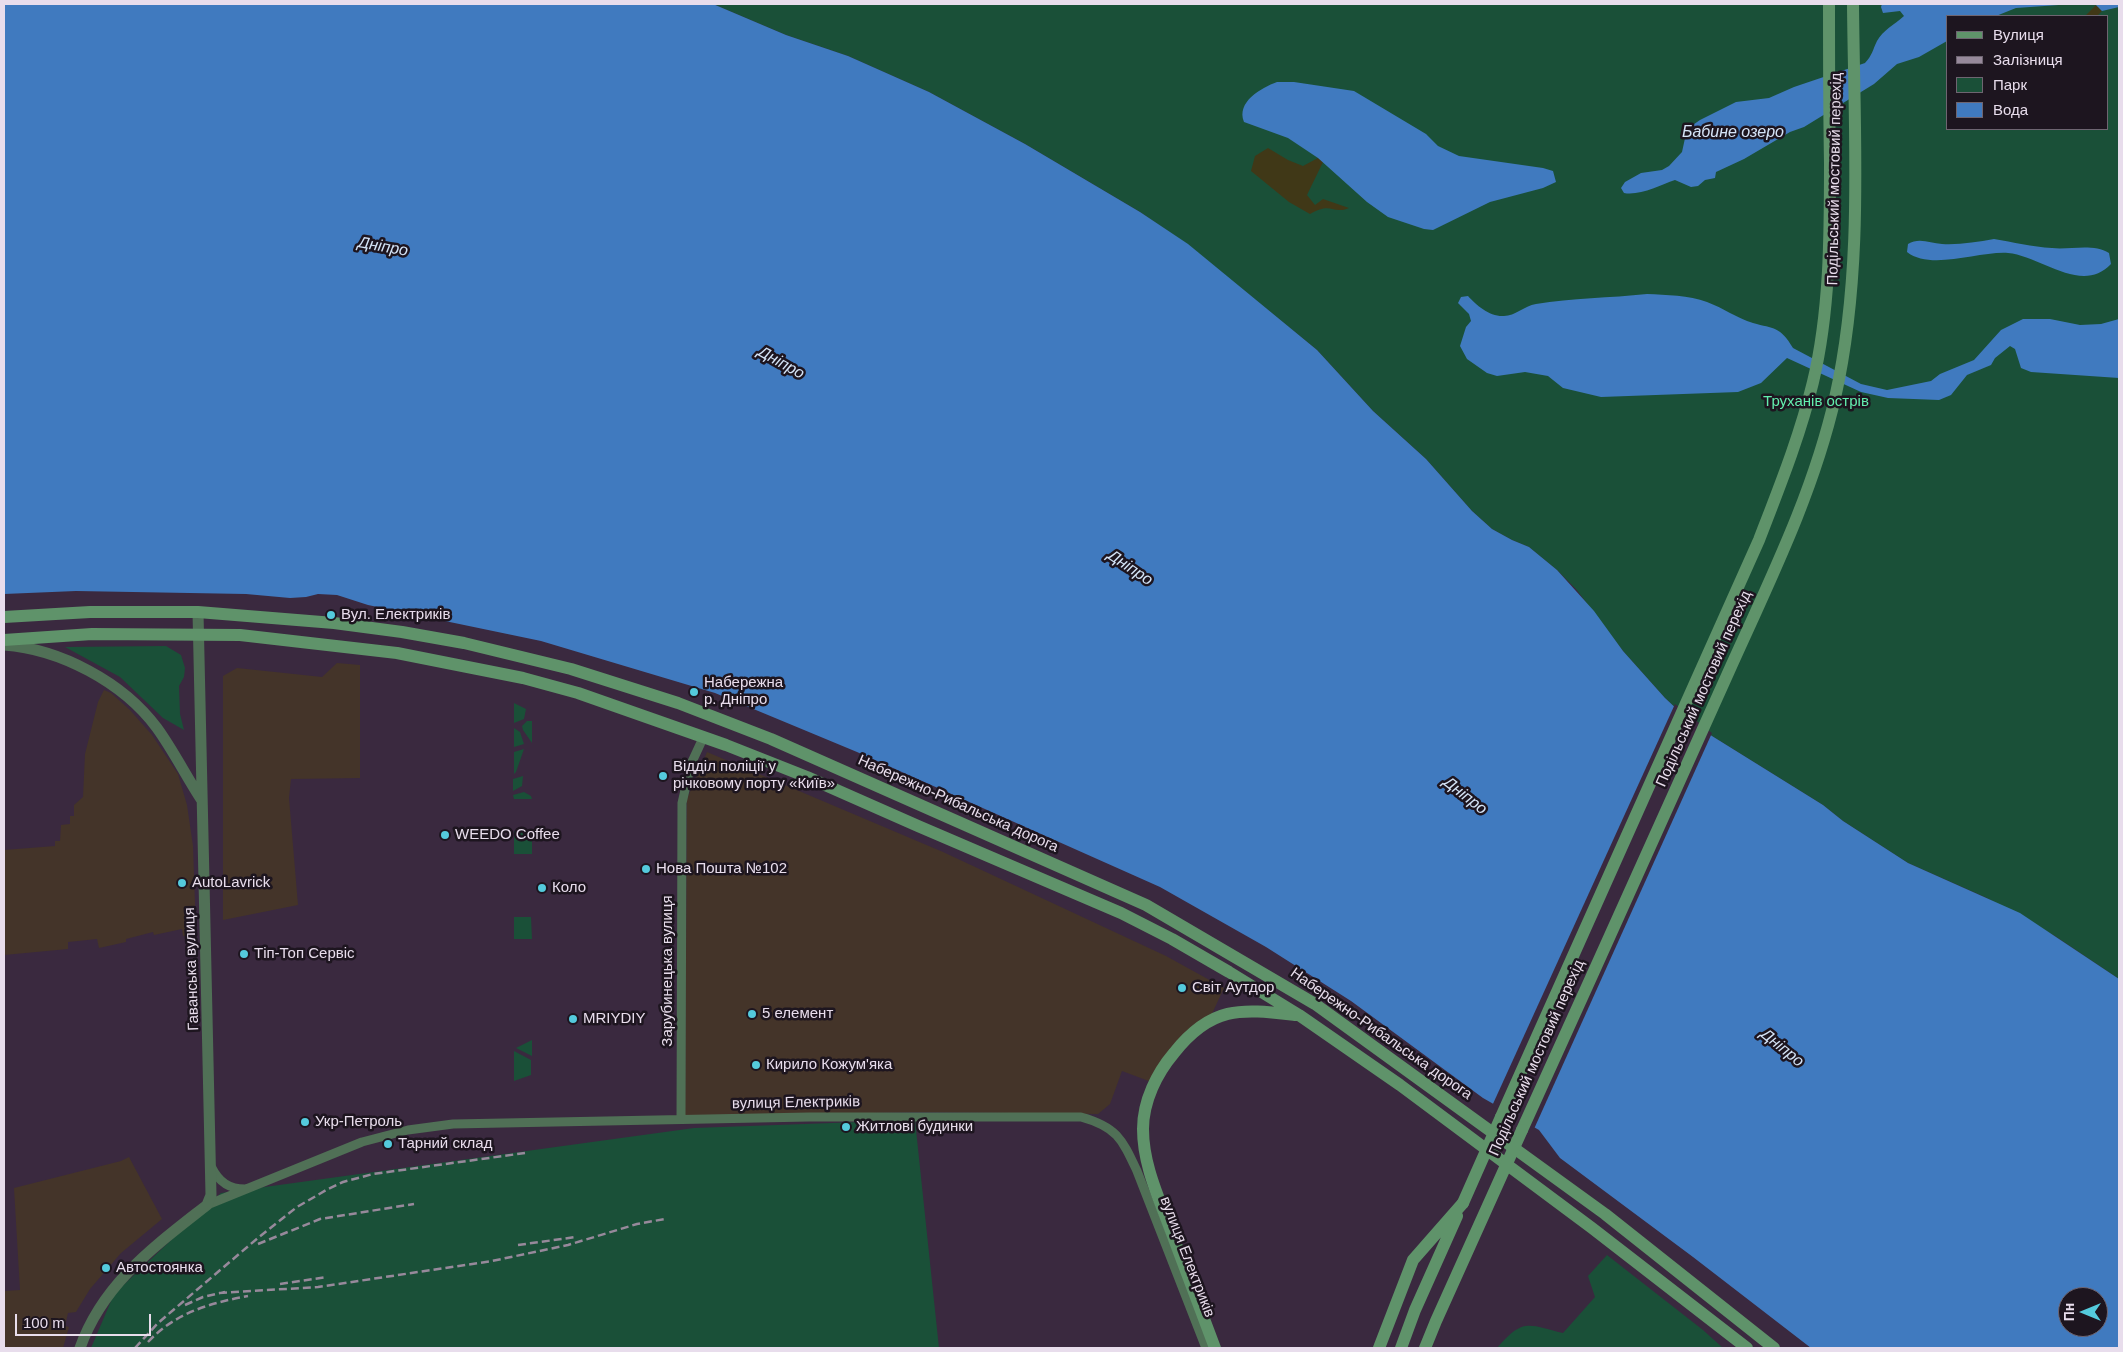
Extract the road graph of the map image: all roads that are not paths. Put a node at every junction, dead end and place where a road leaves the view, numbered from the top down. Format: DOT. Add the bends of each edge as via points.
graph roads {
  1 [pos="1829,4"];
  2 [pos="1852,4"];
  3 [pos="198,612"];
  4 [pos="4,617"];
  5 [pos="198,635"];
  6 [pos="4,640"];
  7 [pos="4,645"];
  8 [pos="704,736"];
  9 [pos="202,800"];
  10 [pos="1299,1015"];
  11 [pos="682,1119"];
  12 [pos="212,1168"];
  13 [pos="250,1188"];
  14 [pos="1463,1203"];
  15 [pos="207,1206"];
  16 [pos="80,1348"];
  17 [pos="1206,1348"];
  18 [pos="1215,1348"];
  19 [pos="1379,1348"];
  20 [pos="1401,1348"];
  21 [pos="1425,1348"];
  22 [pos="1747,1348"];
  23 [pos="1774,1348"];
  1 -- 14 [label="main road, Подільський мостовий перехід, bridge" via="1830,215 1824,311 1813,382 1789,461 1759,540"];
  2 -- 21 [label="main road, Подільський мостовий перехід, bridge" via="1854,219 1849,314 1835,397 1813,476 1778,564"];
  3 -- 4 [label="main road, Набережно-Рибальська дорога" via="90,612"];
  3 -- 5 [label="street, Гаванська вулиця"];
  3 -- 23 [label="main road, Набережно-Рибальська дорога" via="402,632 524,657 620,684 771,739 1146,906 1315,1004 1606,1214"];
  5 -- 6 [label="main road, Набережно-Рибальська дорога" via="92,634"];
  5 -- 8 [label="main road, Набережно-Рибальська дорога" via="240,635 397,652 578,693"];
  5 -- 9 [label="street, Гаванська вулиця"];
  7 -- 9 [label="street" via="25,646 64,658 114,686 157,728"];
  8 -- 10 [label="main road, Набережно-Рибальська дорога" via="807,777 1121,913"];
  8 -- 11 [label="street, Зарубинецька вулиця" via="691,764 682,802"];
  9 -- 12 [label="street, Гаванська вулиця"];
  10 -- 18 [label="main road" via="1238,1011 1214,1018 1200,1026 1178,1047 1164,1065 1149,1096 1143,1129 1149,1172"];
  10 -- 22 [label="main road, Набережно-Рибальська дорога" via="1400,1085"];
  11 -- 13 [label="street, вулиця Електриків" via="453,1124 408,1130 339,1151"];
  11 -- 17 [label="street, вулиця Електриків" via="1014,1116 1081,1117 1094,1121 1118,1134 1126,1148"];
  12 -- 13 [label="street" via="226,1185"];
  12 -- 15 [label="street, Гаванська вулиця" via="212,1188"];
  13 -- 15 [label="street, вулиця Електриків"];
  14 -- 19 [label="main road" via="1414,1260"];
  14 -- 20 [label="main road, Подільський мостовий перехід"];
  15 -- 16 [label="street, вулиця Електриків" via="129,1270 103,1302 87,1328"];
}
